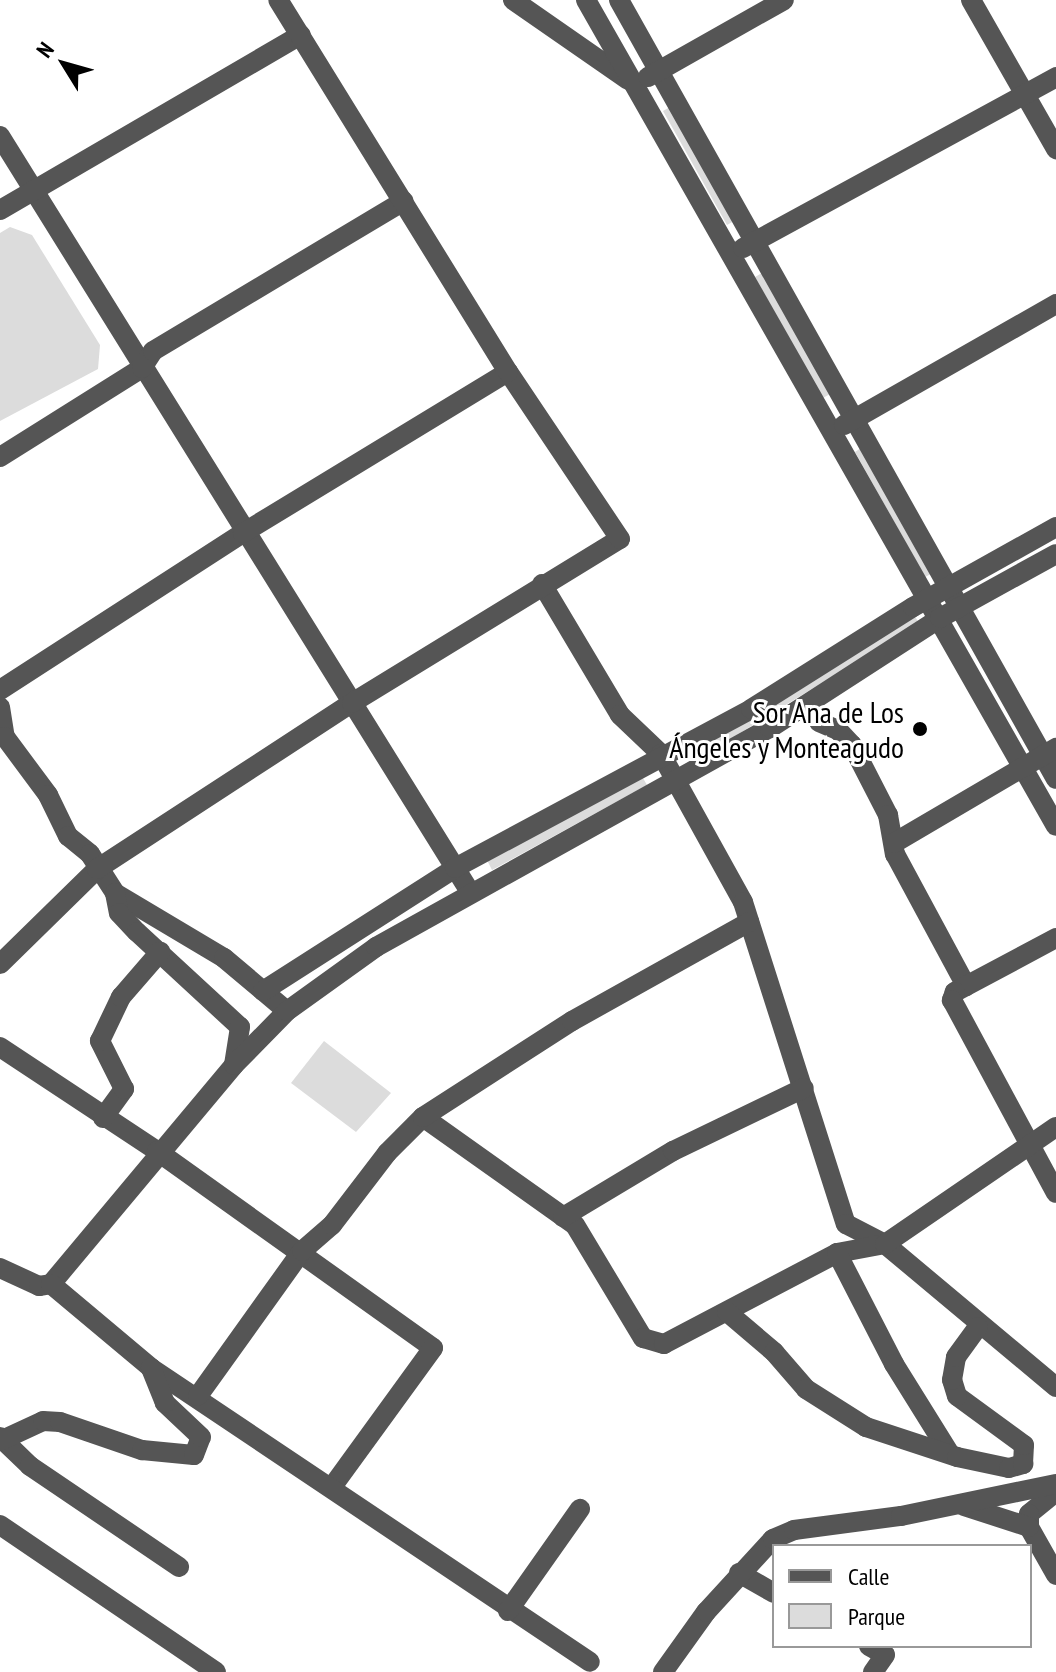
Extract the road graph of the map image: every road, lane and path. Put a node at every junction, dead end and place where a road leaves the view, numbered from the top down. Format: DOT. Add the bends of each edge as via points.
graph roads {
  1 [pos="278,0"];
  2 [pos="513,0"];
  3 [pos="586,0"];
  4 [pos="619,0"];
  5 [pos="784,0"];
  6 [pos="971,0"];
  7 [pos="301,35"];
  8 [pos="660,72"];
  9 [pos="1056,77"];
  10 [pos="634,84"];
  11 [pos="1025,94"];
  12 [pos="0,136"];
  13 [pos="1056,149"];
  14 [pos="33,190"];
  15 [pos="404,201"];
  16 [pos="0,210"];
  17 [pos="755,240"];
  18 [pos="733,254"];
  19 [pos="1056,304"];
  20 [pos="142,368"];
  21 [pos="508,372"];
  22 [pos="854,419"];
  23 [pos="834,432"];
  24 [pos="0,457"];
  25 [pos="1056,527"];
  26 [pos="243,533"];
  27 [pos="1056,554"];
  28 [pos="542,584"];
  29 [pos="947,587"];
  30 [pos="928,599"];
  31 [pos="959,608"];
  32 [pos="940,618"];
  33 [pos="0,690"];
  34 [pos="352,703"];
  35 [pos="0,707"];
  36 [pos="819,722"];
  37 [pos="1050,752"];
  38 [pos="661,754"];
  39 [pos="1021,764"];
  40 [pos="675,779"];
  41 [pos="1056,779"];
  42 [pos="1056,826"];
  43 [pos="894,843"];
  44 [pos="455,868"];
  45 [pos="97,869"];
  46 [pos="470,892"];
  47 [pos="115,893"];
  48 [pos="749,922"];
  49 [pos="1056,938"];
  50 [pos="160,952"];
  51 [pos="0,964"];
  52 [pos="966,986"];
  53 [pos="263,991"];
  54 [pos="287,1011"];
  55 [pos="0,1047"];
  56 [pos="234,1065"];
  57 [pos="804,1088"];
  58 [pos="423,1117"];
  59 [pos="103,1118"];
  60 [pos="1056,1127"];
  61 [pos="1028,1143"];
  62 [pos="157,1151"];
  63 [pos="1056,1193"];
  64 [pos="563,1217"];
  65 [pos="885,1244"];
  66 [pos="302,1251"];
  67 [pos="837,1253"];
  68 [pos="0,1268"];
  69 [pos="51,1284"];
  70 [pos="727,1312"];
  71 [pos="978,1327"];
  72 [pos="151,1368"];
  73 [pos="1056,1387"];
  74 [pos="198,1396"];
  75 [pos="1,1439"];
  76 [pos="950,1454"];
  77 [pos="1056,1484"];
  78 [pos="332,1487"];
  79 [pos="1056,1492"];
  80 [pos="962,1505"];
  81 [pos="580,1509"];
  82 [pos="0,1525"];
  83 [pos="1029,1527"];
  84 [pos="179,1567"];
  85 [pos="739,1573"];
  86 [pos="1056,1575"];
  87 [pos="772,1592"];
  88 [pos="508,1611"];
  89 [pos="873,1648"];
  90 [pos="590,1662"];
  91 [pos="216,1672"];
  92 [pos="663,1672"];
  93 [pos="873,1672"];
  1 -- 7 [label="street"];
  2 -- 10 [label="street"];
  3 -- 10 [label="street"];
  4 -- 8 [label="street"];
  5 -- 8 [label="street"];
  6 -- 11 [label="street"];
  7 -- 14 [label="street"];
  7 -- 15 [label="street"];
  8 -- 10 [label="street"];
  8 -- 17 [label="street"];
  9 -- 11 [label="street"];
  10 -- 18 [label="street"];
  11 -- 13 [label="street"];
  11 -- 17 [label="street"];
  12 -- 14 [label="street"];
  14 -- 16 [label="street"];
  14 -- 20 [label="street"];
  15 -- 20 [label="street" via="153,351"];
  15 -- 21 [label="street"];
  17 -- 18 [label="street"];
  17 -- 22 [label="street"];
  18 -- 23 [label="street"];
  19 -- 22 [label="street"];
  20 -- 24 [label="street"];
  20 -- 26 [label="street"];
  21 -- 26 [label="street"];
  21 -- 28 [label="street" via="620,539"];
  22 -- 23 [label="street"];
  22 -- 29 [label="street"];
  23 -- 30 [label="street"];
  25 -- 29 [label="street"];
  26 -- 33 [label="street"];
  26 -- 34 [label="street"];
  27 -- 31 [label="street"];
  28 -- 34 [label="street"];
  28 -- 38 [label="street" via="620,715"];
  29 -- 30 [label="street"];
  29 -- 31 [label="street"];
  30 -- 32 [label="street"];
  30 -- 38 [label="street" via="751,709"];
  31 -- 32 [label="street"];
  31 -- 37 [label="street"];
  32 -- 39 [label="street"];
  32 -- 40 [label="street" via="770,728"];
  34 -- 44 [label="street"];
  34 -- 45 [label="street"];
  35 -- 45 [label="street" via="5,737 48,795 68,836 90,854"];
  36 -- 43 [label="street" via="838,730 852,745 888,815"];
  37 -- 39 [label="street"];
  37 -- 41 [label="street"];
  38 -- 40 [label="street"];
  38 -- 44 [label="street"];
  39 -- 42 [label="street"];
  39 -- 43 [label="street"];
  40 -- 46 [label="street"];
  40 -- 48 [label="street"];
  43 -- 52 [label="street" via="895,854"];
  44 -- 46 [label="street"];
  44 -- 53 [label="street"];
  45 -- 47 [label="street"];
  45 -- 51 [label="street"];
  46 -- 54 [label="street" via="376,947"];
  47 -- 50 [label="street" via="119,913"];
  47 -- 53 [label="street" via="224,958"];
  48 -- 57 [label="street"];
  48 -- 58 [label="street" via="572,1021"];
  49 -- 52 [label="street"];
  50 -- 56 [label="street" via="240,1027"];
  50 -- 59 [label="street" via="121,997 100,1041 124,1089"];
  52 -- 61 [label="street" via="955,992 954,1005"];
  53 -- 54 [label="street"];
  54 -- 56 [label="street"];
  55 -- 59 [label="street"];
  56 -- 62 [label="street"];
  57 -- 64 [label="street" via="673,1151"];
  57 -- 65 [label="street" via="846,1224"];
  58 -- 64 [label="street"];
  58 -- 66 [label="street" via="387,1153 332,1225"];
  59 -- 62 [label="street"];
  60 -- 61 [label="street"];
  61 -- 63 [label="street"];
  61 -- 65 [label="street"];
  62 -- 66 [label="street"];
  62 -- 69 [label="street"];
  64 -- 70 [label="street" via="575,1225 643,1338 664,1344"];
  65 -- 67 [label="street"];
  65 -- 71 [label="street"];
  66 -- 74 [label="street"];
  66 -- 78 [label="street" via="433,1348"];
  67 -- 70 [label="street"];
  67 -- 76 [label="street" via="894,1364"];
  68 -- 69 [label="street" via="39,1286"];
  69 -- 72 [label="street"];
  70 -- 76 [label="street" via="774,1352 806,1389 833,1407 904,1442"];
  71 -- 73 [label="street" via="1027,1359"];
  71 -- 76 [label="street" via="956,1357 952,1380 957,1396 1012,1435 1028,1455 1023,1464 1009,1468"];
  72 -- 74 [label="street"];
  72 -- 75 [label="street" via="165,1403 201,1437 194,1455 142,1450 60,1422 43,1421"];
  74 -- 78 [label="street"];
  75 -- 84 [label="street" via="30,1466"];
  77 -- 80 [label="street"];
  78 -- 88 [label="street"];
  79 -- 83 [label="street" via="1029,1514"];
  80 -- 83 [label="street"];
  80 -- 85 [label="street" via="794,1530 773,1539"];
  81 -- 88 [label="street"];
  82 -- 91 [label="street"];
  83 -- 86 [label="street"];
  85 -- 87 [label="street"];
  85 -- 92 [label="street"];
  88 -- 90 [label="street"];
  89 -- 93 [label="street" via="885,1655"];
}
